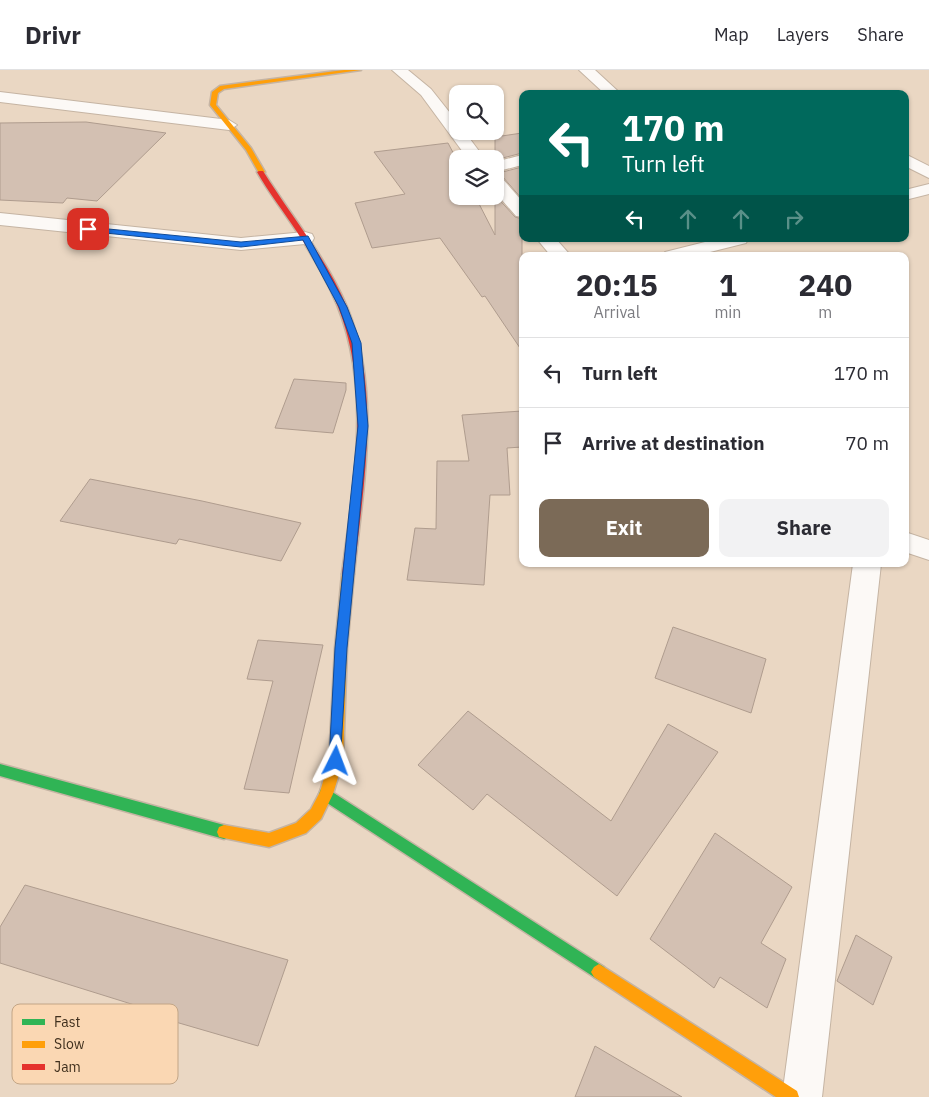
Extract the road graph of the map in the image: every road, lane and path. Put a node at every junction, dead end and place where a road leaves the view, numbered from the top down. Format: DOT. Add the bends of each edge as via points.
graph roads {
  1 [pos="358,70"];
  2 [pos="399,70"];
  3 [pos="586,70"];
  4 [pos="609,90"];
  5 [pos="0,97"];
  6 [pos="229,125"];
  7 [pos="470,150"];
  8 [pos="519,161"];
  9 [pos="909,162"];
  10 [pos="504,165"];
  11 [pos="929,173"];
  12 [pos="929,188"];
  13 [pos="504,191"];
  14 [pos="909,194"];
  15 [pos="519,209"];
  16 [pos="0,219"];
  17 [pos="305,238"];
  18 [pos="549,242"];
  19 [pos="727,242"];
  20 [pos="557,252"];
  21 [pos="688,252"];
  22 [pos="909,543"];
  23 [pos="929,550"];
  24 [pos="868,567"];
  25 [pos="0,770"];
  26 [pos="326,794"];
  27 [pos="791,1097"];
  28 [pos="802,1097"];
  1 -- 6 [label="street" via="222,87 211,97 213,105"];
  2 -- 7 [label="street" via="426,92"];
  3 -- 4 [label="street"];
  5 -- 6 [label="street"];
  6 -- 17 [label="street" via="253,155 267,185"];
  8 -- 10 [label="street"];
  9 -- 11 [label="street"];
  12 -- 14 [label="street"];
  13 -- 15 [label="street"];
  16 -- 17 [label="street" via="241,244"];
  17 -- 26 [label="street" via="343,307 356,343 363,426 341,648 336,761"];
  18 -- 20 [label="street"];
  19 -- 21 [label="street"];
  22 -- 23 [label="street"];
  24 -- 28 [label="street"];
  25 -- 26 [label="street" via="227,833 269,840 302,828 316,814"];
  26 -- 27 [label="street"];
}
